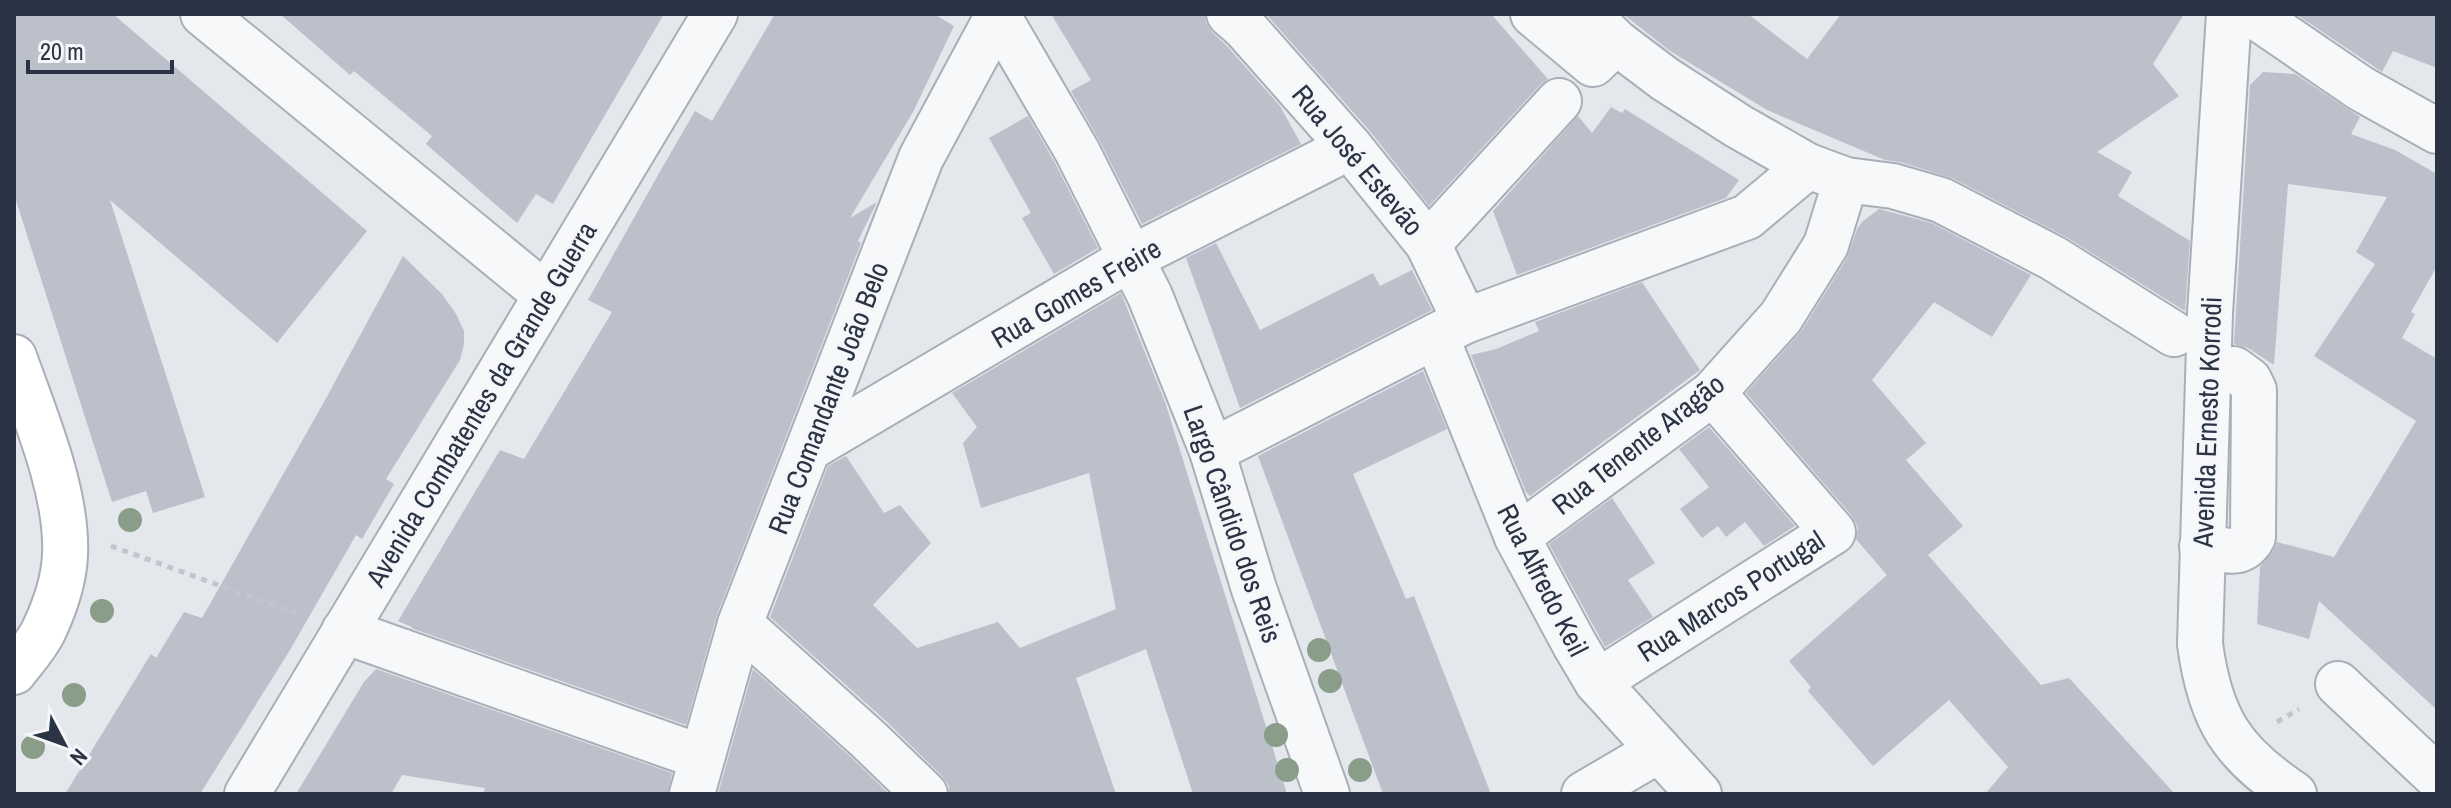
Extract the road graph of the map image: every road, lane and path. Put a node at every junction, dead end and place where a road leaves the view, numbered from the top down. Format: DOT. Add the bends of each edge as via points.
graph roads {
  1 [pos="203,14"];
  2 [pos="715,14"];
  3 [pos="1229,14"];
  4 [pos="1533,14"];
  5 [pos="2229,14"];
  6 [pos="2252,14"];
  7 [pos="997,15"];
  8 [pos="1602,28"];
  9 [pos="1559,101"];
  10 [pos="2437,131"];
  11 [pos="1350,147"];
  12 [pos="1827,173"];
  13 [pos="1428,244"];
  14 [pos="1131,258"];
  15 [pos="546,295"];
  16 [pos="1450,329"];
  17 [pos="2174,334"];
  18 [pos="14,357"];
  19 [pos="2234,369"];
  20 [pos="1713,393"];
  21 [pos="808,449"];
  22 [pos="1212,451"];
  23 [pos="1517,537"];
  24 [pos="109,545"];
  25 [pos="2202,546"];
  26 [pos="325,624"];
  27 [pos="740,624"];
  28 [pos="14,672"];
  29 [pos="1597,682"];
  30 [pos="2338,684"];
  31 [pos="2265,719"];
  32 [pos="1659,750"];
  33 [pos="697,775"];
  34 [pos="2437,777"];
  35 [pos="247,794"];
  36 [pos="925,794"];
  37 [pos="1327,794"];
  38 [pos="1584,794"];
  39 [pos="1699,794"];
  40 [pos="2294,794"];
  1 -- 15 [label="street"];
  2 -- 15 [label="street, Avenida Combatentes da Grande Guerra"];
  3 -- 11 [label="street, Rua José Estevão"];
  4 -- 8 [label="street" via="1593,64"];
  5 -- 25 [label="street, Avenida Ernesto Korrodi"];
  6 -- 10 [label="street" via="2360,88"];
  7 -- 14 [label="street, Largo Cândido dos Reis" via="1077,151"];
  7 -- 21 [label="street, Rua Comandante João Belo" via="921,158"];
  8 -- 12 [label="street" via="1665,79 1738,126"];
  9 -- 13 [label="street"];
  11 -- 13 [label="street, Rua José Estevão"];
  11 -- 14 [label="street, Rua Gomes Freire"];
  12 -- 16 [label="street" via="1747,217"];
  12 -- 17 [label="street" via="1941,200 2053,258"];
  12 -- 20 [label="street, Rua Tenente Aragão" via="1826,245 1781,317"];
  13 -- 16 [label="street, Rua José Estevão"];
  14 -- 21 [label="street, Rua Gomes Freire"];
  14 -- 22 [label="street, Largo Cândido dos Reis"];
  15 -- 26 [label="street, Avenida Combatentes da Grande Guerra"];
  16 -- 22 [label="street"];
  16 -- 23 [label="street, Rua Alfredo Keil"];
  18 -- 28 [label="street" via="54,479 65,557 57,599 42,635"];
  19 -- 25 [label="street" via="2254,390 2253,537 2237,552"];
  20 -- 23 [label="street, Rua Tenente Aragão"];
  20 -- 29 [label="street, Rua Marcos Portugal" via="1833,532"];
  21 -- 27 [label="street, Rua Comandante João Belo"];
  22 -- 37 [label="street, Largo Cândido dos Reis" via="1254,589"];
  23 -- 29 [label="street, Rua Alfredo Keil"];
  24 -- 26 [label="path"];
  25 -- 40 [label="street, Avenida Ernesto Korrodi" via="2200,644 2214,710 2239,749"];
  26 -- 33 [label="street"];
  26 -- 35 [label="street, Avenida Combatentes da Grande Guerra"];
  27 -- 33 [label="street, Rua Comandante João Belo"];
  27 -- 36 [label="street"];
  29 -- 32 [label="street, Rua Alfredo Keil"];
  30 -- 31 [label="path" via="2275,724"];
  30 -- 34 [label="street"];
  32 -- 38 [label="street"];
  32 -- 39 [label="street, Rua Alfredo Keil"];
}
